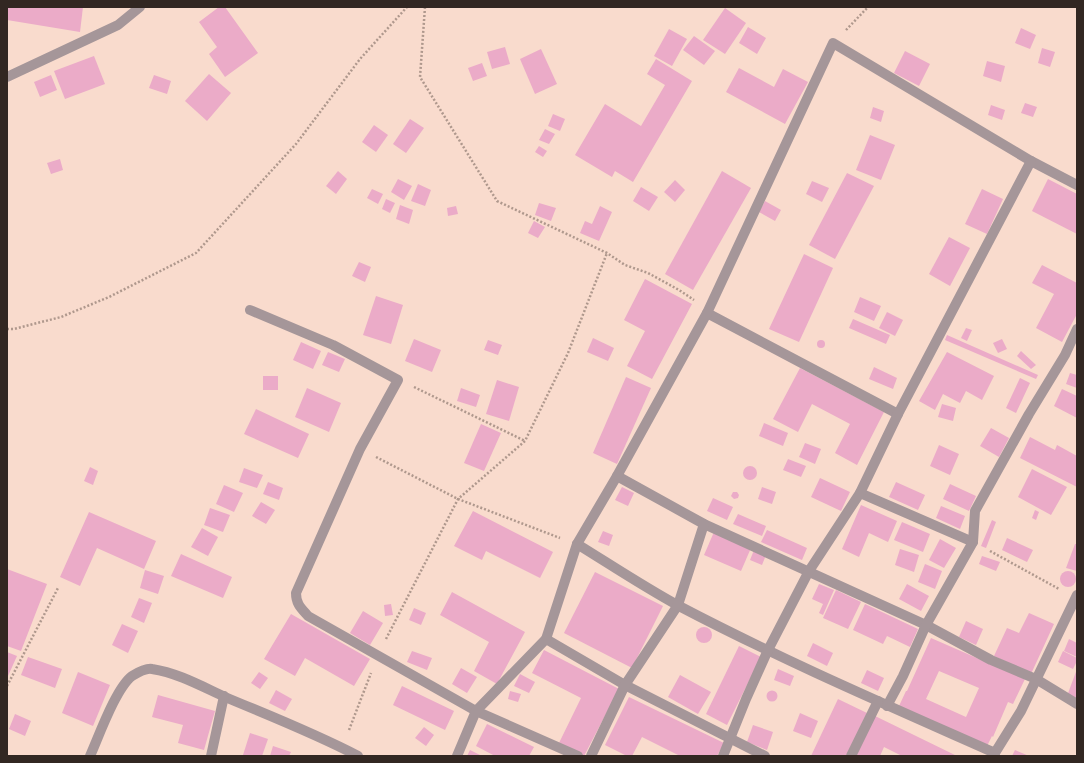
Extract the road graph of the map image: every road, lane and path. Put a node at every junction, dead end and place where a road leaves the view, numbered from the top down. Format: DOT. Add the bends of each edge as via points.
graph roads {
  1 [pos="140,7"];
  2 [pos="407,7"];
  3 [pos="425,7"];
  4 [pos="868,7"];
  5 [pos="833,43"];
  6 [pos="7,77"];
  7 [pos="1031,161"];
  8 [pos="1077,185"];
  9 [pos="607,253"];
  10 [pos="250,310"];
  11 [pos="707,313"];
  12 [pos="7,329"];
  13 [pos="1077,330"];
  14 [pos="398,380"];
  15 [pos="898,414"];
  16 [pos="526,441"];
  17 [pos="360,450"];
  18 [pos="617,476"];
  19 [pos="860,493"];
  20 [pos="458,499"];
  21 [pos="704,524"];
  22 [pos="973,542"];
  23 [pos="577,544"];
  24 [pos="809,571"];
  25 [pos="58,588"];
  26 [pos="1076,597"];
  27 [pos="678,605"];
  28 [pos="926,625"];
  29 [pos="546,639"];
  30 [pos="768,650"];
  31 [pos="378,655"];
  32 [pos="1036,679"];
  33 [pos="7,686"];
  34 [pos="625,686"];
  35 [pos="224,696"];
  36 [pos="882,703"];
  37 [pos="1077,704"];
  38 [pos="476,710"];
  39 [pos="730,739"];
  40 [pos="342,748"];
  41 [pos="994,754"];
  42 [pos="90,756"];
  43 [pos="211,756"];
  44 [pos="358,756"];
  45 [pos="457,756"];
  46 [pos="578,756"];
  47 [pos="591,756"];
  48 [pos="723,756"];
  49 [pos="765,756"];
  50 [pos="851,756"];
  1 -- 6 [label="street" via="118,25"];
  2 -- 12 [label="path" via="360,59 296,144 196,253 109,297 61,317"];
  3 -- 9 [label="path" via="420,78 497,201"];
  4 -- 5 [label="path"];
  5 -- 7 [label="street"];
  5 -- 11 [label="street"];
  7 -- 8 [label="street"];
  7 -- 15 [label="street"];
  9 -- 11 [label="path" via="625,265 648,273 679,290"];
  9 -- 16 [label="path" via="568,353"];
  10 -- 14 [label="street" via="333,345"];
  11 -- 15 [label="street"];
  11 -- 18 [label="street"];
  13 -- 22 [label="street" via="975,511"];
  14 -- 16 [label="path"];
  14 -- 17 [label="street"];
  15 -- 19 [label="street"];
  16 -- 20 [label="path"];
  17 -- 20 [label="path"];
  17 -- 31 [label="street" via="296,593 296,600 308,616"];
  18 -- 21 [label="street"];
  18 -- 23 [label="street"];
  19 -- 22 [label="street"];
  19 -- 24 [label="street"];
  20 -- 23 [label="path"];
  20 -- 31 [label="path"];
  21 -- 24 [label="street"];
  21 -- 27 [label="street"];
  22 -- 26 [label="path"];
  22 -- 28 [label="street"];
  23 -- 27 [label="street"];
  23 -- 29 [label="street"];
  24 -- 28 [label="street"];
  24 -- 30 [label="street"];
  25 -- 33 [label="path"];
  26 -- 32 [label="street"];
  27 -- 30 [label="street"];
  27 -- 34 [label="street"];
  28 -- 32 [label="street" via="991,660"];
  28 -- 36 [label="street" via="903,676"];
  29 -- 34 [label="street"];
  29 -- 38 [label="street"];
  30 -- 36 [label="street"];
  30 -- 39 [label="street"];
  31 -- 38 [label="street"];
  31 -- 40 [label="path"];
  32 -- 37 [label="street"];
  32 -- 41 [label="street" via="1021,711"];
  34 -- 39 [label="street"];
  34 -- 47 [label="street"];
  35 -- 40 [label="street"];
  35 -- 42 [label="street" via="177,675 150,668 133,675 118,694"];
  35 -- 43 [label="street"];
  36 -- 41 [label="street"];
  36 -- 50 [label="street"];
  38 -- 45 [label="street"];
  38 -- 46 [label="street"];
  39 -- 48 [label="street"];
  39 -- 49 [label="street"];
  40 -- 44 [label="street"];
}
